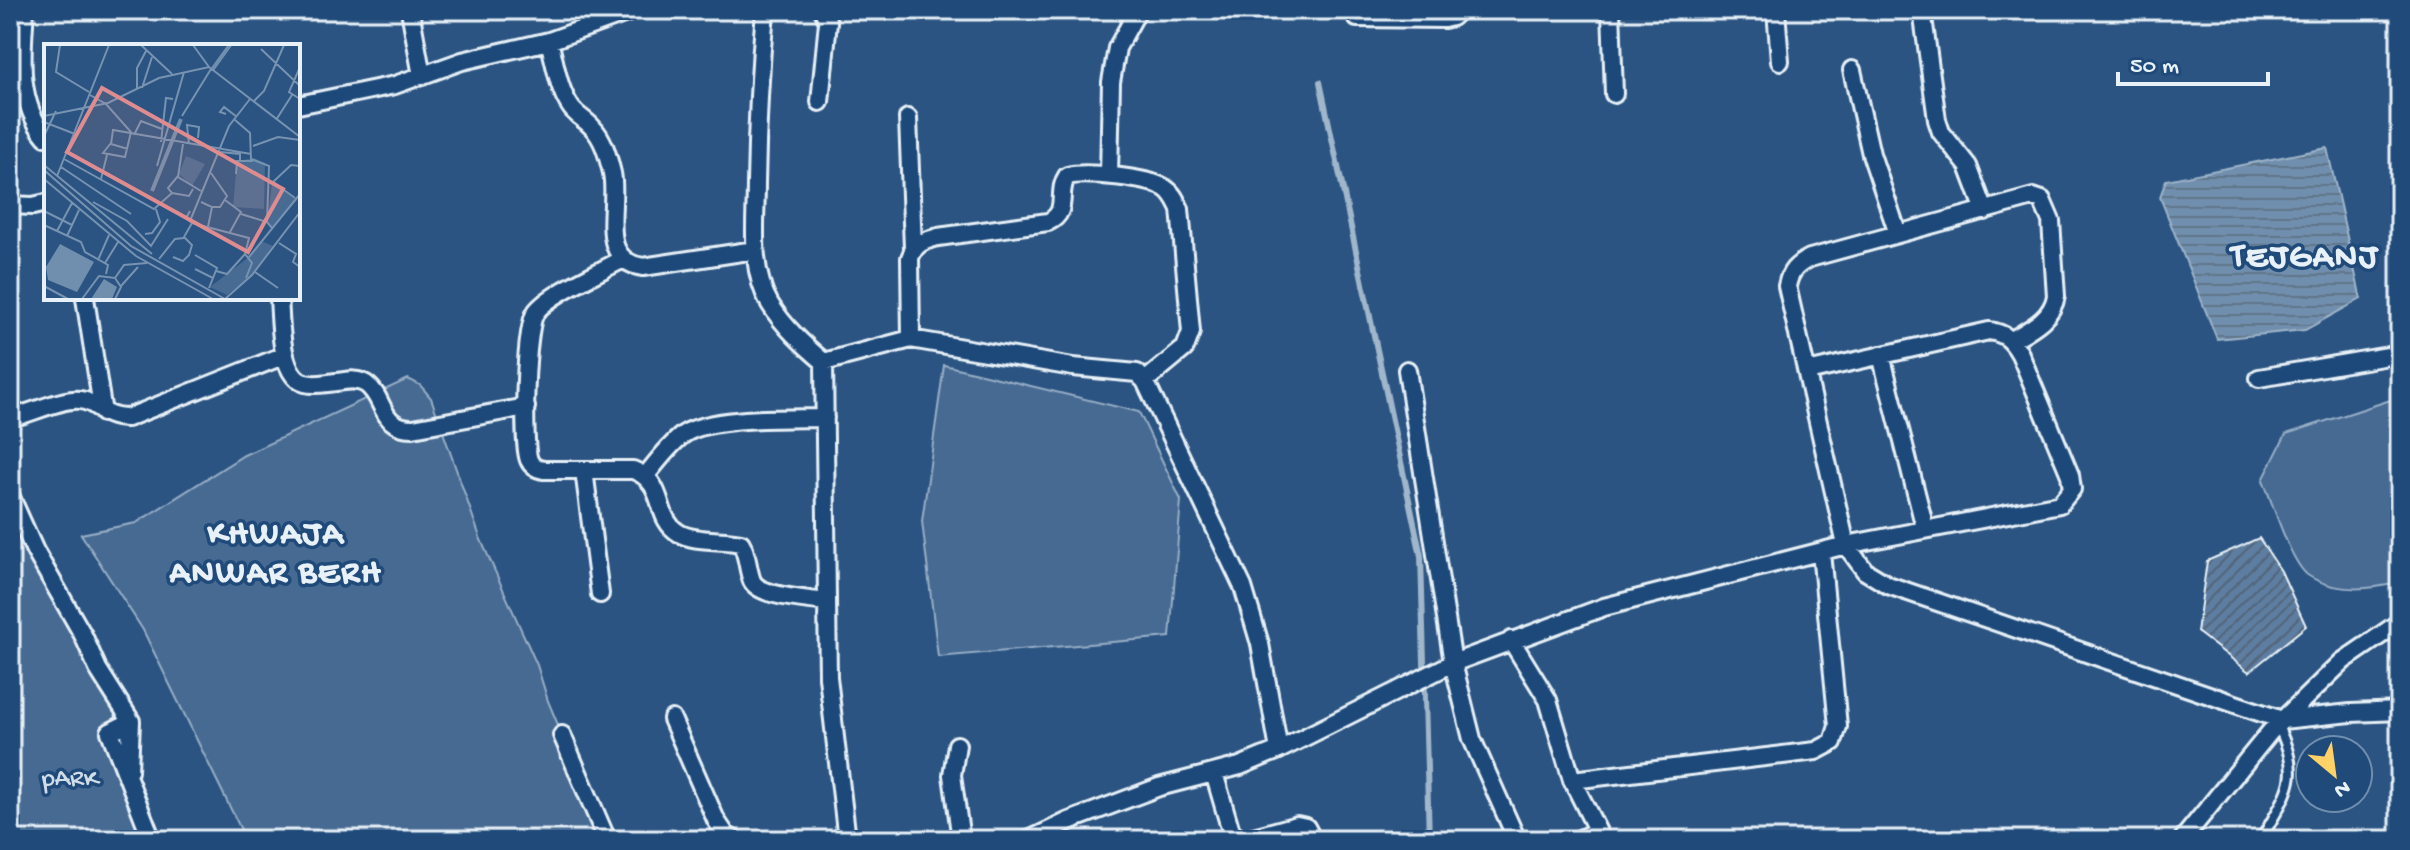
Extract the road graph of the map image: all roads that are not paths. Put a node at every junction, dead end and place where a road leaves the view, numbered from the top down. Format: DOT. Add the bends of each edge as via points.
graph roads {
  1 [pos="25,10"];
  2 [pos="410,10"];
  3 [pos="635,10"];
  4 [pos="765,10"];
  5 [pos="823,10"];
  6 [pos="1138,10"];
  7 [pos="1459,10"];
  8 [pos="1611,10"];
  9 [pos="1776,10"];
  10 [pos="1922,10"];
  11 [pos="1357,18"];
  12 [pos="549,41"];
  13 [pos="1780,61"];
  14 [pos="1852,70"];
  15 [pos="422,76"];
  16 [pos="1614,94"];
  17 [pos="820,102"];
  18 [pos="300,105"];
  19 [pos="908,118"];
  20 [pos="44,134"];
  21 [pos="1109,175"];
  22 [pos="44,203"];
  23 [pos="10,205"];
  24 [pos="1985,211"];
  25 [pos="1898,234"];
  26 [pos="913,248"];
  27 [pos="755,250"];
  28 [pos="621,260"];
  29 [pos="85,300"];
  30 [pos="279,300"];
  31 [pos="911,339"];
  32 [pos="2012,340"];
  33 [pos="2400,354"];
  34 [pos="285,355"];
  35 [pos="1881,355"];
  36 [pos="824,362"];
  37 [pos="1407,370"];
  38 [pos="1807,372"];
  39 [pos="2259,378"];
  40 [pos="1145,381"];
  41 [pos="526,407"];
  42 [pos="103,413"];
  43 [pos="10,418"];
  44 [pos="825,418"];
  45 [pos="584,470"];
  46 [pos="646,475"];
  47 [pos="10,495"];
  48 [pos="1925,528"];
  49 [pos="1846,545"];
  50 [pos="1821,552"];
  51 [pos="600,594"];
  52 [pos="825,602"];
  53 [pos="2400,622"];
  54 [pos="1511,640"];
  55 [pos="1453,663"];
  56 [pos="2400,711"];
  57 [pos="672,719"];
  58 [pos="2280,722"];
  59 [pos="562,735"];
  60 [pos="957,745"];
  61 [pos="1279,750"];
  62 [pos="1214,773"];
  63 [pos="1572,780"];
  64 [pos="1600,835"];
  65 [pos="152,840"];
  66 [pos="607,840"];
  67 [pos="735,840"];
  68 [pos="847,840"];
  69 [pos="961,840"];
  70 [pos="1029,840"];
  71 [pos="1242,840"];
  72 [pos="1313,840"];
  73 [pos="1517,840"];
  74 [pos="1578,840"];
  75 [pos="2182,840"];
  76 [pos="2261,840"];
  1 -- 20 [label="street" via="24,84"];
  2 -- 15 [label="street"];
  3 -- 12 [label="street"];
  4 -- 27 [label="street"];
  5 -- 17 [label="street" via="828,22"];
  6 -- 21 [label="street" via="1117,48 1111,82"];
  7 -- 11 [label="street" via="1444,19"];
  8 -- 16 [label="street"];
  9 -- 13 [label="street"];
  10 -- 24 [label="street" via="1937,120 1968,166"];
  12 -- 15 [label="street"];
  12 -- 28 [label="street" via="568,103 594,128 608,154 614,181 614,237"];
  14 -- 25 [label="street" via="1871,154"];
  15 -- 18 [label="street"];
  19 -- 26 [label="street"];
  21 -- 26 [label="street" via="1067,176 1061,211 1048,222 938,237"];
  21 -- 40 [label="street" via="1164,187 1180,209 1191,332 1185,348"];
  22 -- 23 [label="street"];
  24 -- 25 [label="street"];
  24 -- 32 [label="street" via="2033,197 2042,200 2051,221 2055,306"];
  25 -- 38 [label="street" via="1810,258 1790,275 1787,286"];
  26 -- 31 [label="street"];
  27 -- 28 [label="street" via="643,267"];
  27 -- 36 [label="street" via="769,302"];
  28 -- 41 [label="street" via="535,313 528,332"];
  29 -- 42 [label="street"];
  30 -- 34 [label="street"];
  31 -- 36 [label="street"];
  31 -- 40 [label="street" via="1137,373"];
  32 -- 35 [label="street" via="1989,331"];
  32 -- 48 [label="street" via="2072,489 2060,504"];
  33 -- 39 [label="street"];
  34 -- 41 [label="street" via="288,368 302,383 363,381 390,420 404,428"];
  34 -- 42 [label="street" via="127,418"];
  35 -- 38 [label="street"];
  35 -- 48 [label="street"];
  36 -- 44 [label="street"];
  37 -- 55 [label="street"];
  38 -- 49 [label="street"];
  40 -- 61 [label="street" via="1243,587 1260,644"];
  41 -- 45 [label="street" via="527,451 534,468"];
  42 -- 43 [label="street" via="77,399"];
  44 -- 46 [label="street" via="702,427 685,434"];
  44 -- 52 [label="street"];
  45 -- 46 [label="street"];
  45 -- 51 [label="street"];
  46 -- 52 [label="street" via="676,532 741,543 759,589"];
  47 -- 65 [label="street" via="98,669 131,721 110,732"];
  48 -- 49 [label="street"];
  49 -- 50 [label="street"];
  49 -- 58 [label="street" via="1865,571 1888,585"];
  50 -- 54 [label="street" via="1604,607"];
  50 -- 63 [label="street" via="1838,726 1833,742 1816,751"];
  52 -- 68 [label="street"];
  53 -- 58 [label="street" via="2343,661"];
  54 -- 55 [label="street"];
  54 -- 63 [label="street" via="1548,700"];
  55 -- 61 [label="street"];
  55 -- 73 [label="street" via="1472,739"];
  56 -- 58 [label="street"];
  57 -- 67 [label="street" via="716,820"];
  58 -- 75 [label="street"];
  58 -- 76 [label="lane" via="2293,766 2290,785"];
  59 -- 66 [label="street"];
  60 -- 69 [label="street" via="952,775"];
  61 -- 62 [label="street"];
  62 -- 70 [label="street" via="1159,787"];
  62 -- 71 [label="street" via="1231,831"];
  63 -- 64 [label="street"];
  64 -- 74 [label="street"];
  71 -- 72 [label="street" via="1297,825 1306,827"];
}
